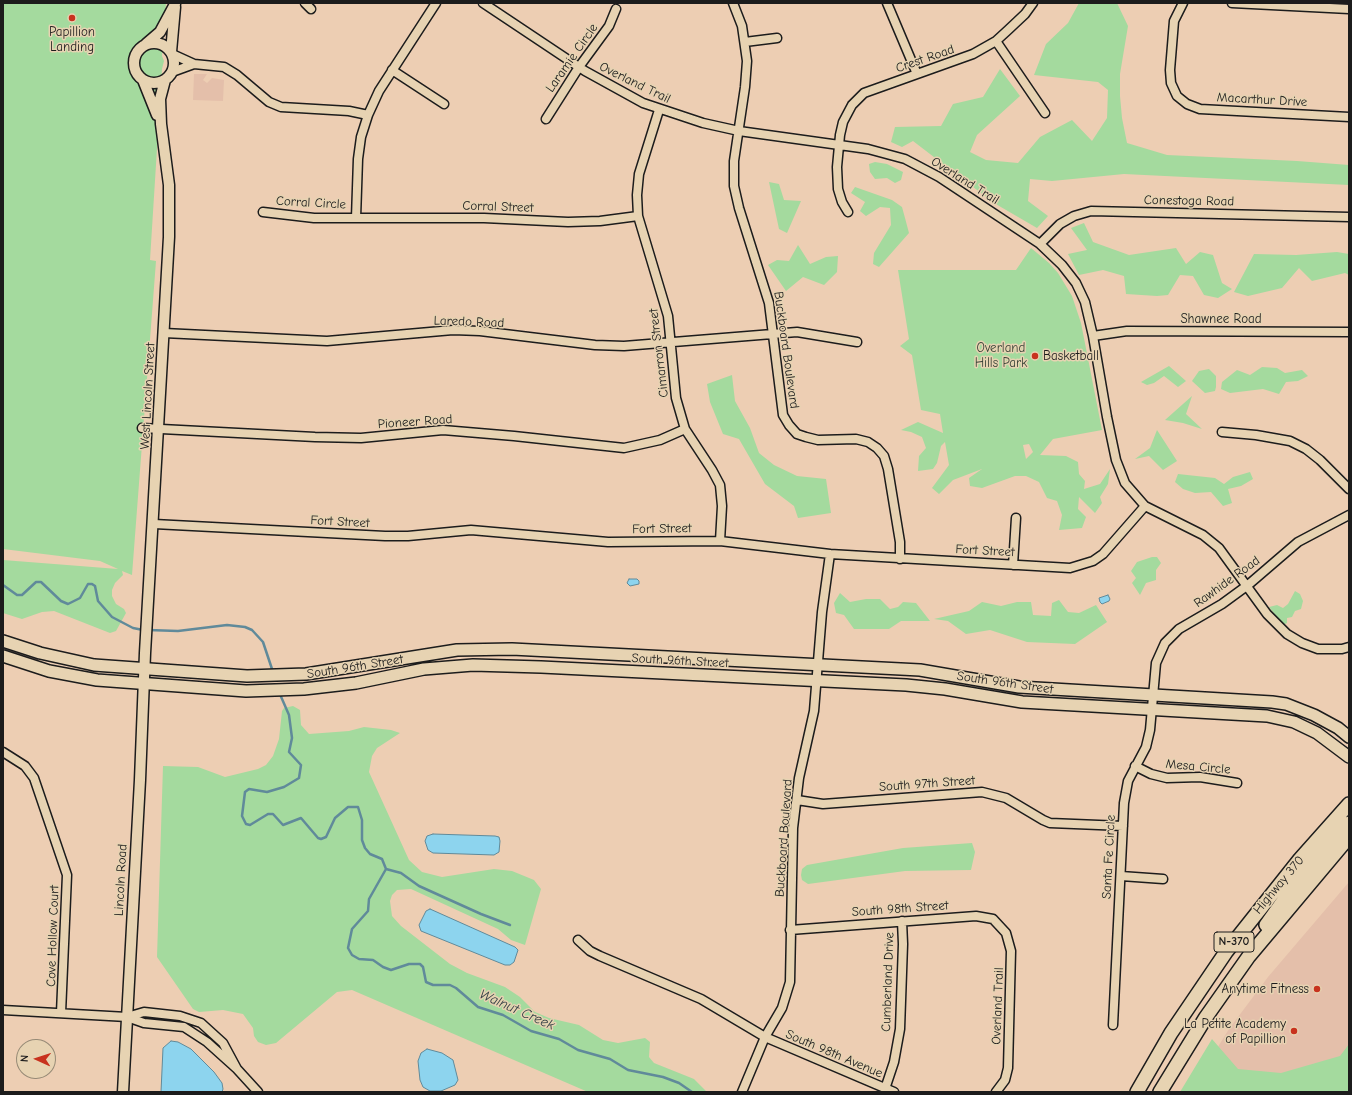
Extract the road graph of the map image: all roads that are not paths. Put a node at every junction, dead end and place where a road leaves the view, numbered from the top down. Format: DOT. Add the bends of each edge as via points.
graph roads {
  1 [pos="175,3"];
  2 [pos="305,3"];
  3 [pos="436,3"];
  4 [pos="483,3"];
  5 [pos="733,3"];
  6 [pos="888,3"];
  7 [pos="1033,3"];
  8 [pos="1183,3"];
  9 [pos="1232,3"];
  10 [pos="1332,5"];
  11 [pos="311,9"];
  12 [pos="616,9"];
  13 [pos="1349,9"];
  14 [pos="777,38"];
  15 [pos="996,41"];
  16 [pos="746,42"];
  17 [pos="146,44"];
  18 [pos="172,53"];
  19 [pos="194,64"];
  20 [pos="579,67"];
  21 [pos="392,70"];
  22 [pos="917,74"];
  23 [pos="169,76"];
  24 [pos="143,80"];
  25 [pos="444,104"];
  26 [pos="659,110"];
  27 [pos="1045,113"];
  28 [pos="368,115"];
  29 [pos="1349,117"];
  30 [pos="546,119"];
  31 [pos="161,124"];
  32 [pos="739,131"];
  33 [pos="838,144"];
  34 [pos="264,212"];
  35 [pos="848,212"];
  36 [pos="638,216"];
  37 [pos="1349,217"];
  38 [pos="356,218"];
  39 [pos="1040,244"];
  40 [pos="1349,332"];
  41 [pos="164,333"];
  42 [pos="772,333"];
  43 [pos="1093,336"];
  44 [pos="857,342"];
  45 [pos="670,343"];
  46 [pos="142,428"];
  47 [pos="159,429"];
  48 [pos="685,429"];
  49 [pos="1222,432"];
  50 [pos="1349,490"];
  51 [pos="1145,506"];
  52 [pos="1349,514"];
  53 [pos="1016,518"];
  54 [pos="154,524"];
  55 [pos="720,541"];
  56 [pos="830,554"];
  57 [pos="900,559"];
  58 [pos="1013,565"];
  59 [pos="1248,585"];
  60 [pos="3,641"];
  61 [pos="1349,647"];
  62 [pos="3,656"];
  63 [pos="818,665"];
  64 [pos="144,670"];
  65 [pos="817,682"];
  66 [pos="144,684"];
  67 [pos="1153,695"];
  68 [pos="1152,709"];
  69 [pos="1349,737"];
  70 [pos="3,752"];
  71 [pos="1349,757"];
  72 [pos="1135,766"];
  73 [pos="1237,783"];
  74 [pos="797,800"];
  75 [pos="1349,804"];
  76 [pos="1349,823"];
  77 [pos="1123,826"];
  78 [pos="1349,837"];
  79 [pos="1121,876"];
  80 [pos="1163,879"];
  81 [pos="902,921"];
  82 [pos="790,930"];
  83 [pos="1006,933"];
  84 [pos="578,940"];
  85 [pos="1249,956"];
  86 [pos="3,1010"];
  87 [pos="61,1013"];
  88 [pos="127,1017"];
  89 [pos="1113,1025"];
  90 [pos="765,1037"];
  91 [pos="885,1089"];
  92 [pos="123,1092"];
  93 [pos="258,1092"];
  94 [pos="742,1092"];
  95 [pos="894,1092"];
  96 [pos="996,1092"];
  97 [pos="1137,1092"];
  98 [pos="1160,1092"];
  1 -- 17 [label="street" via="160,32"];
  1 -- 18 [label="street"];
  2 -- 11 [label="street"];
  3 -- 21 [label="street"];
  4 -- 20 [label="street, Overland Trail"];
  5 -- 16 [label="street, Buckboard Boulevard"];
  6 -- 22 [label="street"];
  7 -- 15 [label="street, Crest Road"];
  8 -- 29 [label="street, Macarthur Drive" via="1174,21 1170,63 1171,83 1177,96 1187,104 1200,109"];
  9 -- 10 [label="street"];
  10 -- 13 [label="street"];
  12 -- 20 [label="street, Laramie Circle" via="609,26"];
  14 -- 16 [label="street"];
  15 -- 22 [label="street, Crest Road" via="973,54"];
  15 -- 27 [label="street"];
  16 -- 32 [label="street, Buckboard Boulevard" via="745,87"];
  17 -- 18 [label="street" via="161,44"];
  17 -- 24 [label="street" via="136,54 134,64 136,72"];
  18 -- 19 [label="street"];
  18 -- 23 [label="street" via="174,63"];
  19 -- 23 [label="street"];
  19 -- 28 [label="street" via="224,67 269,102 281,107 349,111"];
  20 -- 26 [label="street, Overland Trail" via="617,90"];
  20 -- 30 [label="street, Laramie Circle"];
  21 -- 25 [label="street"];
  21 -- 28 [label="street"];
  22 -- 33 [label="street, Crest Road" via="864,93 852,105 843,122"];
  23 -- 24 [label="street" via="152,83"];
  23 -- 31 [label="street, West Lincoln Street" via="160,98"];
  24 -- 31 [label="street, West Lincoln Street"];
  26 -- 32 [label="street, Overland Trail" via="703,124"];
  26 -- 36 [label="street, Cimarron Street" via="639,174"];
  28 -- 38 [label="street" via="358,159"];
  31 -- 41 [label="street, West Lincoln Street" via="170,211"];
  32 -- 33 [label="street, Overland Trail"];
  32 -- 42 [label="street, Buckboard Boulevard" via="734,161 734,186 770,303"];
  33 -- 35 [label="street, Crest Road" via="838,189"];
  33 -- 39 [label="street, Overland Trail" via="905,159 939,177"];
  34 -- 38 [label="street, Corral Circle" via="314,218"];
  36 -- 38 [label="street, Corral Street" via="568,222 484,218"];
  36 -- 45 [label="street, Cimarron Street" via="664,299"];
  37 -- 39 [label="street, Conestoga Road" via="1091,211 1060,224"];
  39 -- 43 [label="street, Overland Trail" via="1076,283 1085,302"];
  40 -- 43 [label="street, Shawnee Road" via="1127,331"];
  41 -- 45 [label="street, Laredo Road" via="327,341 453,330 595,345"];
  41 -- 47 [label="street, West Lincoln Street"];
  42 -- 44 [label="street, Laredo Road" via="797,332"];
  42 -- 45 [label="street, Laredo Road"];
  42 -- 57 [label="street, Buckboard Boulevard" via="783,415 797,434 818,440 856,439 868,442 884,456 900,542"];
  43 -- 51 [label="street, Overland Trail" via="1116,460 1125,483"];
  45 -- 48 [label="street, Cimarron Street" via="676,398"];
  46 -- 47 [label="street, Pioneer Road"];
  47 -- 48 [label="street, Pioneer Road" via="353,438 443,430 624,448 660,440"];
  47 -- 54 [label="street, West Lincoln Street"];
  48 -- 55 [label="street, Cimarron Street" via="720,485"];
  49 -- 50 [label="street" via="1290,441 1320,460"];
  51 -- 58 [label="street, Fort Street" via="1110,547 1093,561 1070,568"];
  51 -- 59 [label="street, Overland Trail" via="1203,535 1219,548"];
  52 -- 59 [label="street, Rawhide Road" via="1298,542"];
  53 -- 58 [label="street"];
  54 -- 55 [label="street, Fort Street" via="385,536 471,530 608,542"];
  54 -- 64 [label="street, West Lincoln Street"];
  55 -- 56 [label="street, Fort Street"];
  56 -- 57 [label="street, Fort Street"];
  56 -- 63 [label="street, Buckboard Boulevard"];
  57 -- 58 [label="street, Fort Street"];
  59 -- 61 [label="street, Overland Trail" via="1267,614 1286,634 1318,649"];
  59 -- 67 [label="street, Rawhide Road" via="1222,604 1179,629 1165,644 1156,663"];
  60 -- 64 [label="main road, South 96th Street" via="67,660"];
  62 -- 66 [label="main road, South 96th Street" via="75,676"];
  63 -- 64 [label="main road, South 96th Street" via="512,649 457,650 306,674 247,676"];
  63 -- 65 [label="street, Buckboard Boulevard"];
  63 -- 67 [label="main road, South 96th Street" via="920,670 1019,687"];
  64 -- 66 [label="street, Lincoln Road"];
  65 -- 66 [label="main road, South 96th Street" via="541,667 473,666 424,669 356,683 304,689 246,691"];
  65 -- 68 [label="main road, South 96th Street" via="945,689 1022,702"];
  65 -- 74 [label="street, Buckboard Boulevard"];
  66 -- 88 [label="street, Lincoln Road"];
  67 -- 68 [label="street, Santa Fe Circle"];
  67 -- 69 [label="main road, South 96th Street" via="1286,704 1326,720"];
  68 -- 71 [label="main road, South 96th Street" via="1249,714 1281,719 1317,732"];
  68 -- 72 [label="street, Santa Fe Circle" via="1146,747"];
  70 -- 87 [label="street, Cove Hollow Court" via="30,770 67,875"];
  72 -- 73 [label="street, Mesa Circle" via="1167,778 1200,777"];
  72 -- 77 [label="street, Santa Fe Circle" via="1128,781"];
  74 -- 77 [label="street, South 97th Street" via="823,804 982,792 1006,798 1050,823"];
  74 -- 82 [label="street, Buckboard Boulevard" via="793,828"];
  75 -- 97 [label="highway, Highway 370 / N-370" via="1300,859 1226,952 1167,1039"];
  76 -- 85 [label="highway" via="1272,914"];
  77 -- 79 [label="street, Santa Fe Circle"];
  78 -- 85 [label="highway, Highway 370 / N-370"];
  79 -- 80 [label="street"];
  79 -- 89 [label="street, Santa Fe Circle"];
  81 -- 82 [label="street, South 98th Street"];
  81 -- 83 [label="street, South 98th Street" via="976,916 993,919"];
  81 -- 91 [label="street, Cumberland Drive" via="900,1029 894,1062"];
  82 -- 90 [label="street, Buckboard Boulevard" via="790,982 787,995"];
  83 -- 96 [label="street, Overland Trail" via="1011,951 1008,1068 1005,1080"];
  84 -- 90 [label="street, South 98th Avenue" via="600,956 701,999"];
  85 -- 98 [label="highway, Highway 370 / N-370" via="1206,1017"];
  86 -- 87 [label="street"];
  87 -- 88 [label="street"];
  88 -- 92 [label="street, Lincoln Road"];
  88 -- 93 [label="street" via="144,1023 184,1027 207,1042"];
  90 -- 91 [label="street, South 98th Avenue"];
  90 -- 94 [label="street, Buckboard Boulevard"];
  91 -- 95 [label="street, South 98th Avenue"];
}
